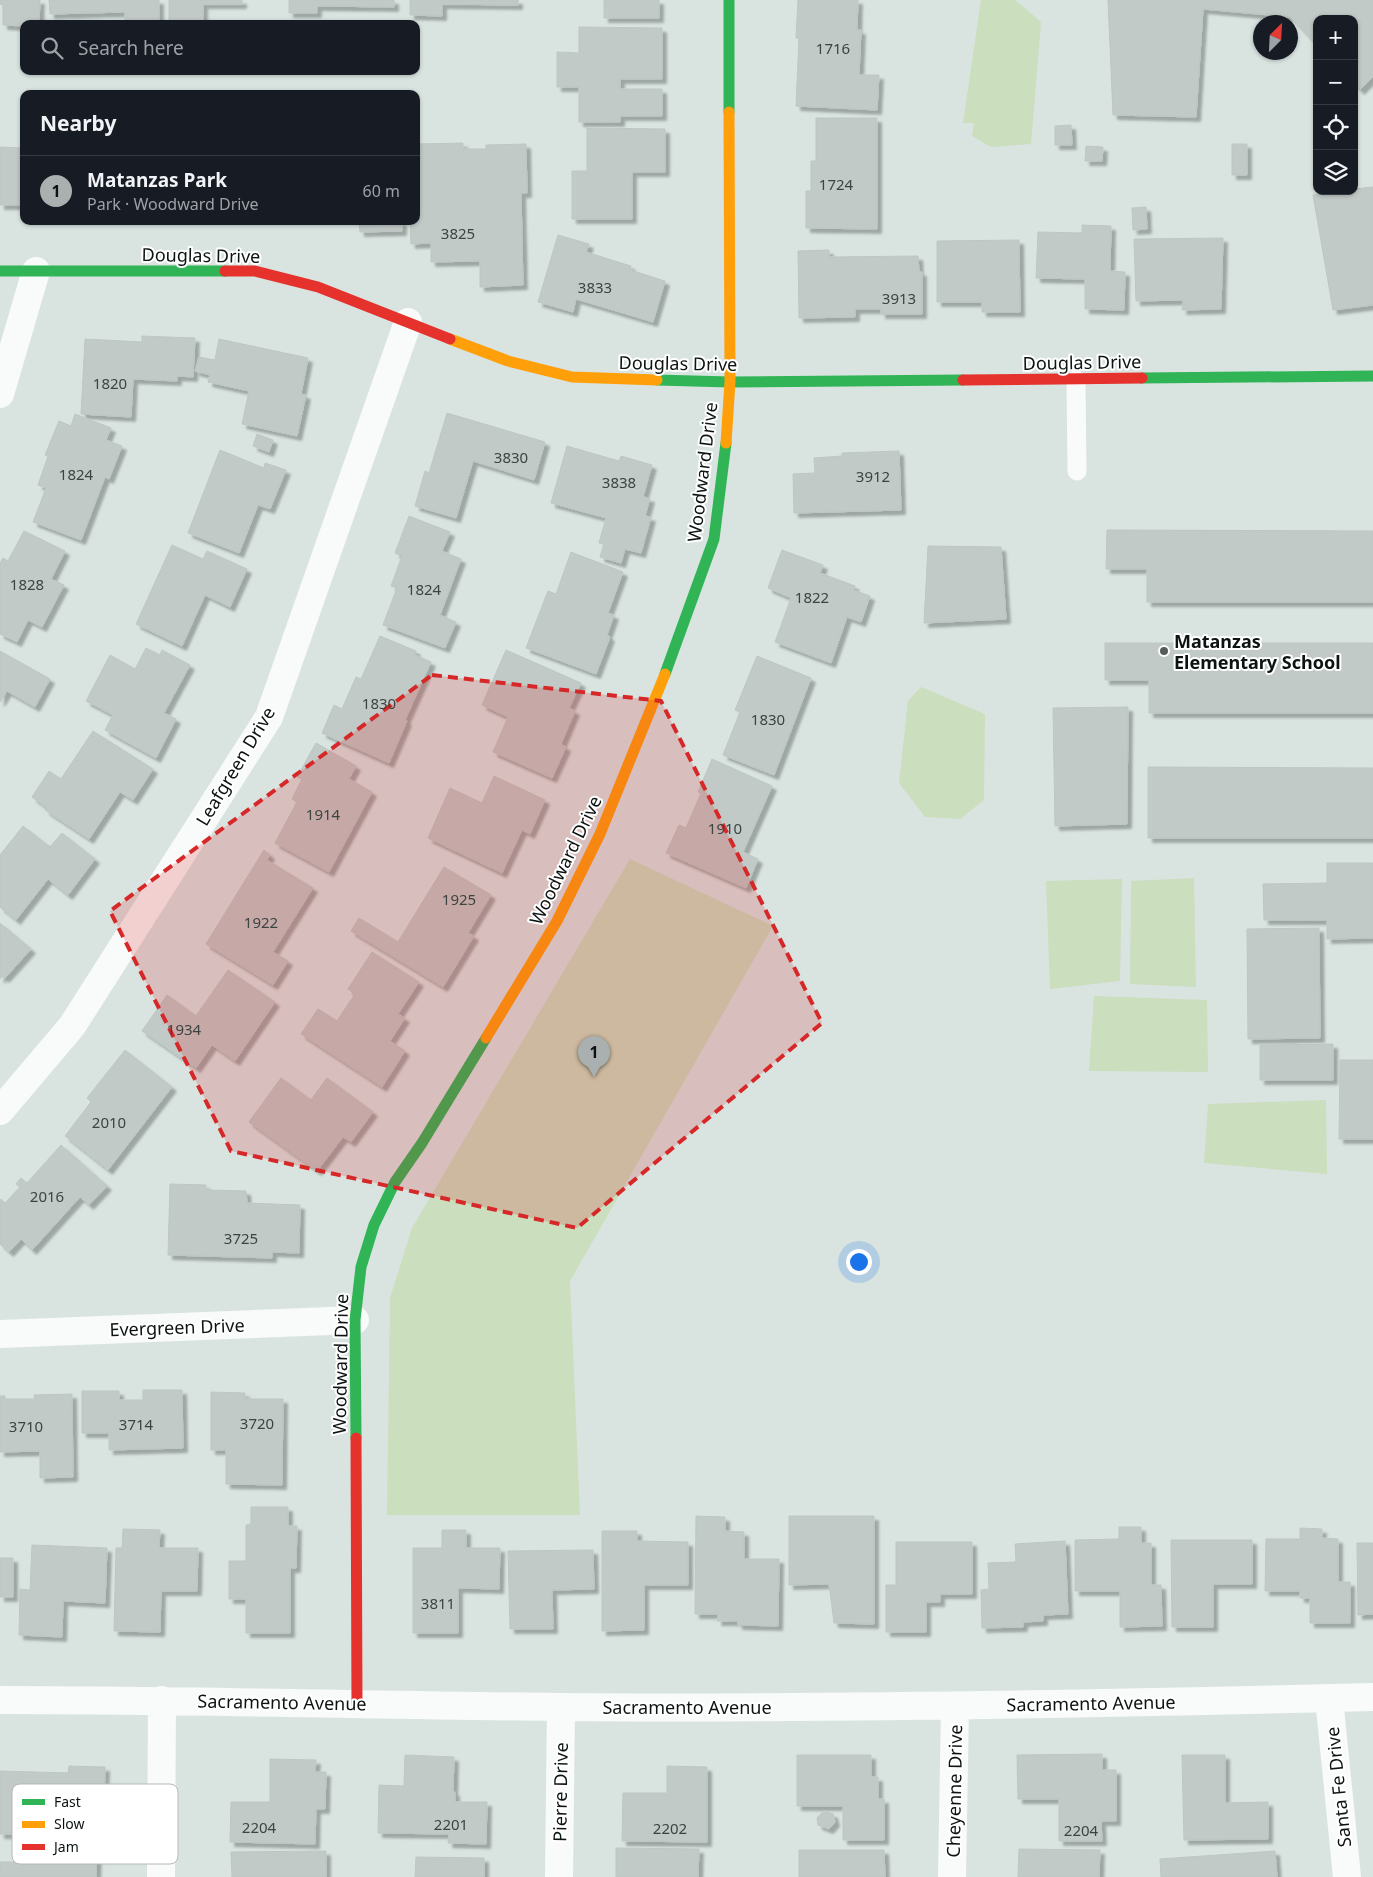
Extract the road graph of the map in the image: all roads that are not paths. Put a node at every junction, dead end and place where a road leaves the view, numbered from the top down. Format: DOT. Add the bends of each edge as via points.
graph roads {
  1 [pos="729,0"];
  2 [pos="0,271"];
  3 [pos="36,271"];
  4 [pos="408,322"];
  5 [pos="1373,376"];
  6 [pos="1076,380"];
  7 [pos="730,382"];
  8 [pos="0,394"];
  9 [pos="1076,471"];
  10 [pos="0,1111"];
  11 [pos="355,1320"];
  12 [pos="0,1334"];
  13 [pos="1373,1697"];
  14 [pos="1329,1698"];
  15 [pos="0,1700"];
  16 [pos="162,1700"];
  17 [pos="357,1704"];
  18 [pos="955,1706"];
  19 [pos="561,1707"];
  20 [pos="162,1784"];
  21 [pos="161,1864"];
  22 [pos="161,1877"];
  23 [pos="559,1877"];
  24 [pos="952,1877"];
  25 [pos="1347,1877"];
  1 -- 7 [label="street, Woodward Drive"];
  2 -- 3 [label="street, Douglas Drive"];
  3 -- 4 [label="street, Douglas Drive" via="255,271 318,287"];
  3 -- 8 [label="street"];
  4 -- 7 [label="street, Douglas Drive" via="508,361 572,377"];
  4 -- 10 [label="street, Leafgreen Drive" via="269,717 72,1026"];
  5 -- 6 [label="street, Douglas Drive"];
  6 -- 7 [label="street, Douglas Drive"];
  6 -- 9 [label="lane"];
  7 -- 11 [label="street, Woodward Drive" via="714,539 660,691 600,834 557,921 395,1182 374,1225 361,1267"];
  11 -- 12 [label="street, Evergreen Drive"];
  11 -- 17 [label="street, Woodward Drive"];
  13 -- 14 [label="street, Sacramento Avenue"];
  14 -- 18 [label="street, Sacramento Avenue"];
  14 -- 25 [label="street, Santa Fe Drive"];
  15 -- 16 [label="street, Sacramento Avenue"];
  16 -- 17 [label="street, Sacramento Avenue"];
  16 -- 20 [label="street"];
  17 -- 19 [label="street, Sacramento Avenue"];
  18 -- 19 [label="street, Sacramento Avenue"];
  18 -- 24 [label="street, Cheyenne Drive"];
  19 -- 23 [label="street, Pierre Drive"];
  21 -- 22 [label="street"];
}
